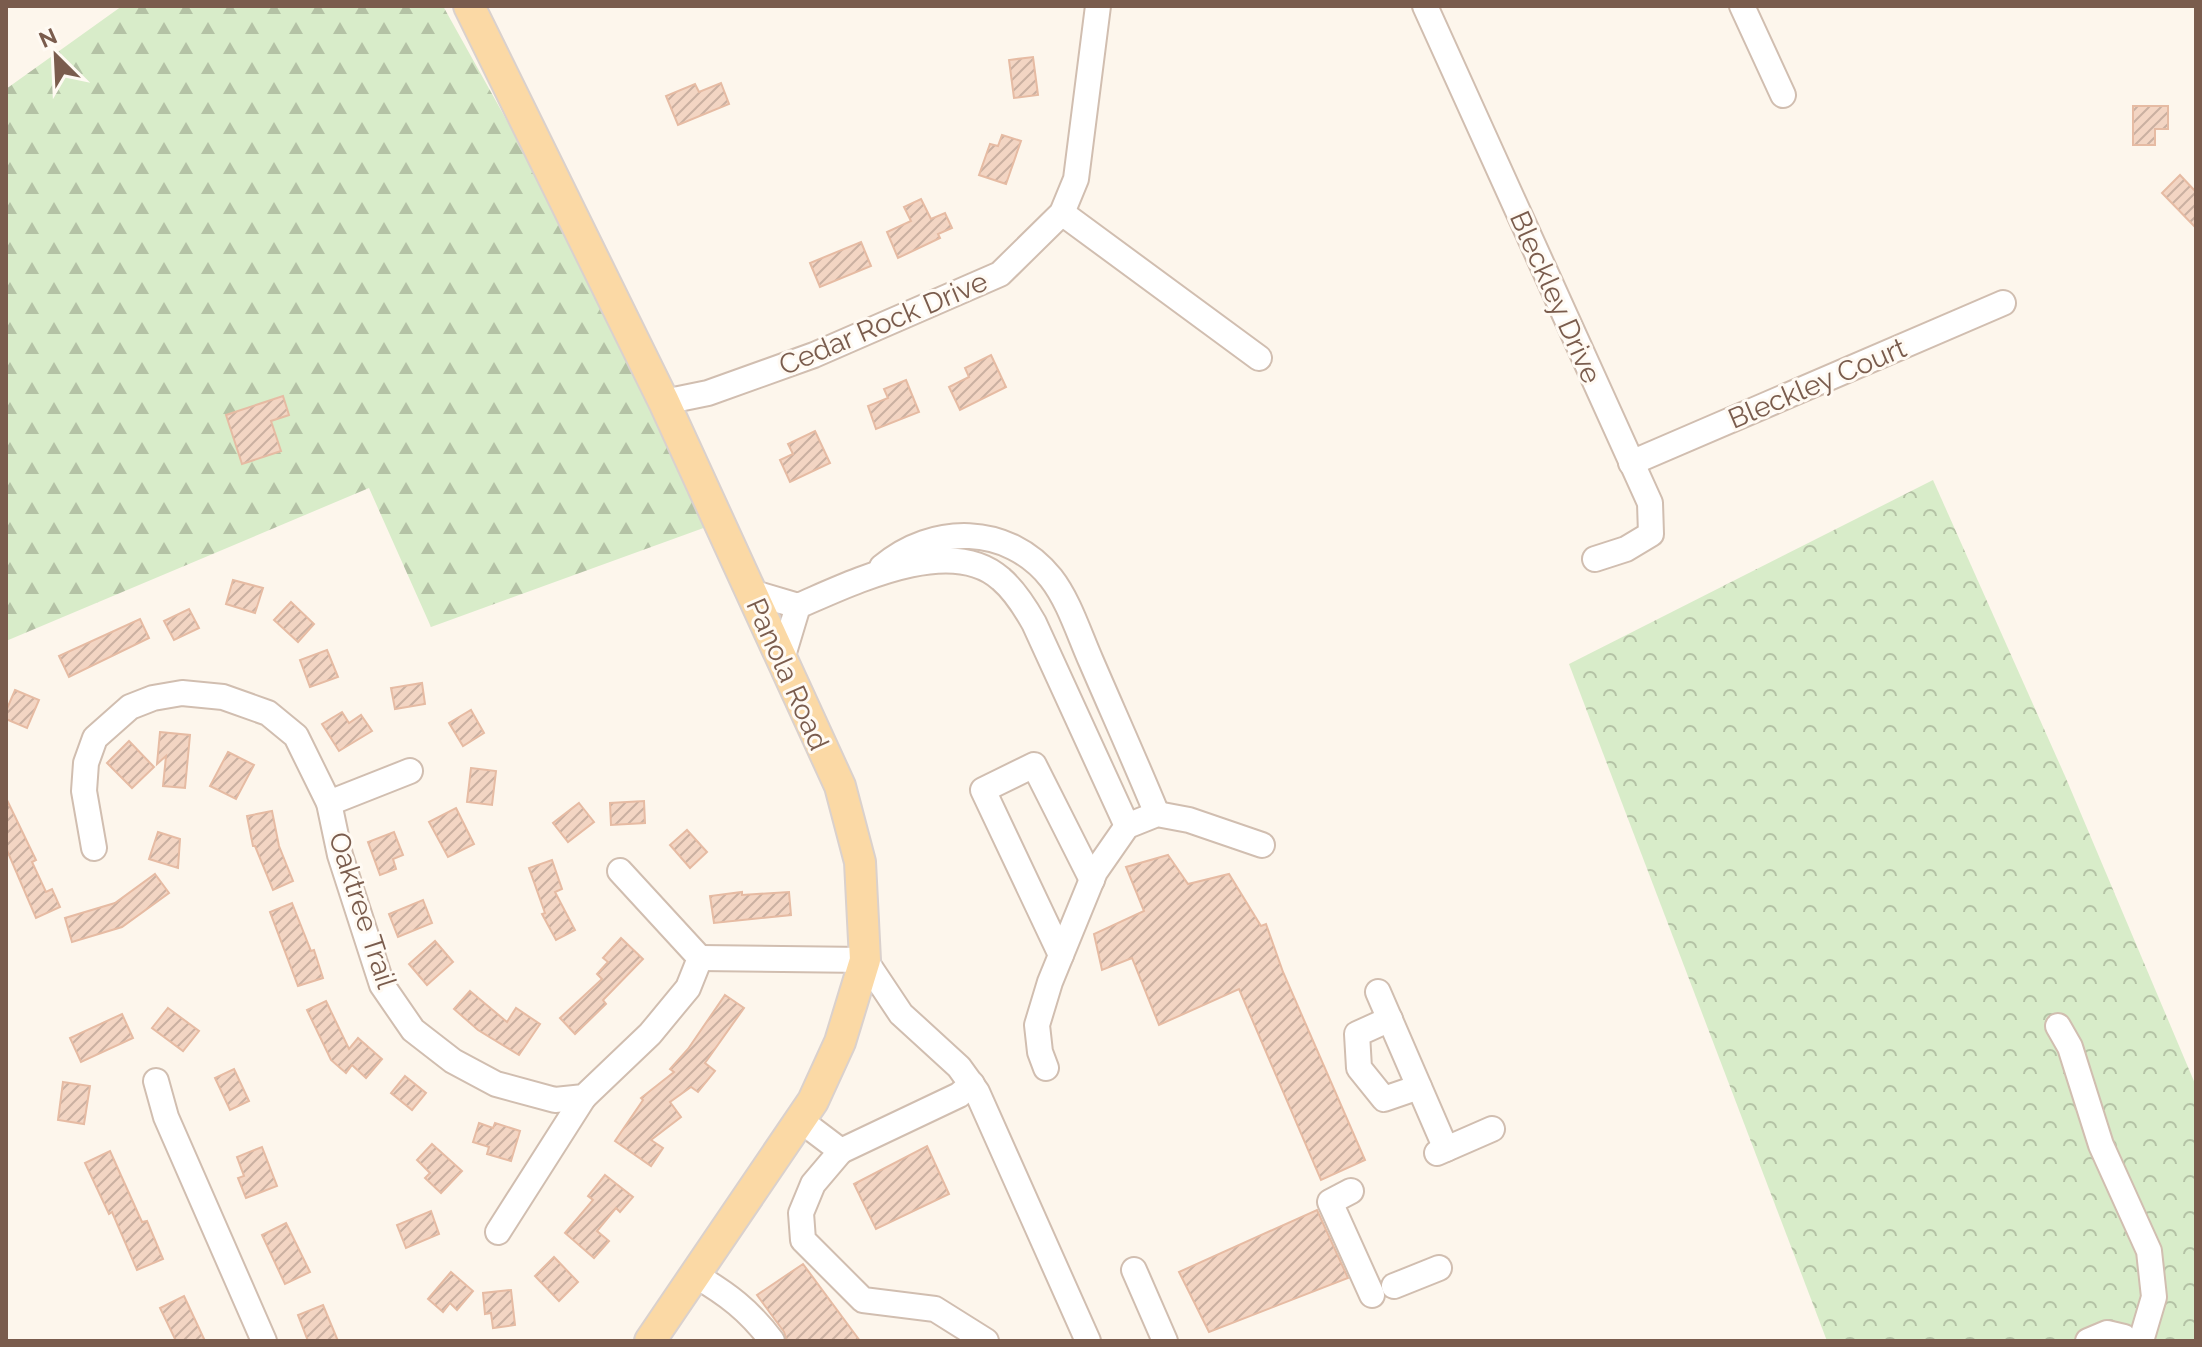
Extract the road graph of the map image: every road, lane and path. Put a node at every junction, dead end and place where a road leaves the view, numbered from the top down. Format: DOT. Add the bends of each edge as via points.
graph roads {
  1 [pos="469,6"];
  2 [pos="1098,6"];
  3 [pos="1425,6"];
  4 [pos="1742,6"];
  5 [pos="1783,95"];
  6 [pos="1062,213"];
  7 [pos="2003,303"];
  8 [pos="1259,358"];
  9 [pos="664,402"];
  10 [pos="1631,463"];
  11 [pos="1595,559"];
  12 [pos="874,573"];
  13 [pos="751,592"];
  14 [pos="798,606"];
  15 [pos="1067,608"];
  16 [pos="1034,623"];
  17 [pos="782,659"];
  18 [pos="410,771"];
  19 [pos="329,803"];
  20 [pos="1157,814"];
  21 [pos="1127,826"];
  22 [pos="1262,845"];
  23 [pos="94,848"];
  24 [pos="620,871"];
  25 [pos="1092,880"];
  26 [pos="1061,955"];
  27 [pos="700,958"];
  28 [pos="865,960"];
  29 [pos="1378,992"];
  30 [pos="849,1012"];
  31 [pos="901,1014"];
  32 [pos="1390,1019"];
  33 [pos="2058,1026"];
  34 [pos="1046,1068"];
  35 [pos="156,1081"];
  36 [pos="972,1084"];
  37 [pos="1419,1087"];
  38 [pos="584,1097"];
  39 [pos="800,1120"];
  40 [pos="1492,1129"];
  41 [pos="841,1151"];
  42 [pos="1351,1191"];
  43 [pos="498,1232"];
  44 [pos="1439,1268"];
  45 [pos="1134,1270"];
  46 [pos="695,1275"];
  47 [pos="264,1341"];
  48 [pos="650,1341"];
  49 [pos="772,1341"];
  50 [pos="986,1341"];
  51 [pos="1088,1341"];
  52 [pos="1165,1341"];
  53 [pos="2088,1341"];
  54 [pos="2127,1341"];
  55 [pos="2141,1341"];
  1 -- 9 [label="main road, Panola Road"];
  2 -- 6 [label="street, Cedar Rock Drive" via="1076,179"];
  3 -- 10 [label="street, Bleckley Drive"];
  4 -- 5 [label="street"];
  6 -- 8 [label="street"];
  6 -- 9 [label="street, Cedar Rock Drive" via="1000,274 814,355 708,393"];
  7 -- 10 [label="street, Bleckley Court"];
  9 -- 13 [label="main road, Panola Road"];
  10 -- 11 [label="street, Bleckley Drive" via="1650,503 1651,534"];
  12 -- 14 [label="street"];
  12 -- 15 [label="street" via="898,553 942,537 984,536 1020,550 1051,579"];
  12 -- 16 [label="street" via="940,560 971,563 999,576"];
  13 -- 14 [label="street"];
  13 -- 17 [label="main road, Panola Road"];
  14 -- 17 [label="street"];
  15 -- 16 [label="street"];
  15 -- 20 [label="street"];
  16 -- 21 [label="street"];
  17 -- 28 [label="main road, Panola Road" via="840,786 860,862"];
  18 -- 19 [label="street"];
  19 -- 23 [label="street, Oaktree Trail" via="296,736 268,713 223,697 182,693 153,698 130,707 95,738 84,791"];
  19 -- 38 [label="street, Oaktree Trail" via="382,985 413,1030 453,1061 496,1084 555,1100"];
  20 -- 21 [label="street"];
  20 -- 22 [label="street"];
  21 -- 25 [label="street"];
  24 -- 27 [label="street"];
  25 -- 26 [label="street"];
  25 -- 26 [label="street" via="1034,765 983,790"];
  26 -- 34 [label="street" via="1037,1025"];
  27 -- 28 [label="street"];
  27 -- 38 [label="street" via="688,988 650,1034"];
  28 -- 30 [label="main road, Panola Road"];
  28 -- 31 [label="street"];
  29 -- 32 [label="street"];
  30 -- 31 [label="street" via="869,1006"];
  30 -- 39 [label="main road, Panola Road" via="840,1042"];
  31 -- 36 [label="street"];
  32 -- 37 [label="street"];
  32 -- 37 [label="street" via="1357,1034 1359,1068 1384,1099"];
  33 -- 55 [label="street" via="2070,1047 2101,1145 2149,1251 2154,1297"];
  35 -- 47 [label="street" via="166,1117"];
  36 -- 41 [label="street"];
  36 -- 51 [label="street"];
  37 -- 40 [label="street" via="1442,1151"];
  38 -- 43 [label="street"];
  39 -- 41 [label="street"];
  39 -- 46 [label="main road, Panola Road"];
  41 -- 50 [label="street" via="813,1184 801,1213 803,1240 863,1300 935,1309"];
  42 -- 44 [label="street" via="1330,1202 1383,1291"];
  45 -- 52 [label="street"];
  46 -- 48 [label="main road, Panola Road"];
  46 -- 49 [label="street" via="731,1296"];
  53 -- 54 [label="street" via="2107,1333"];
}
